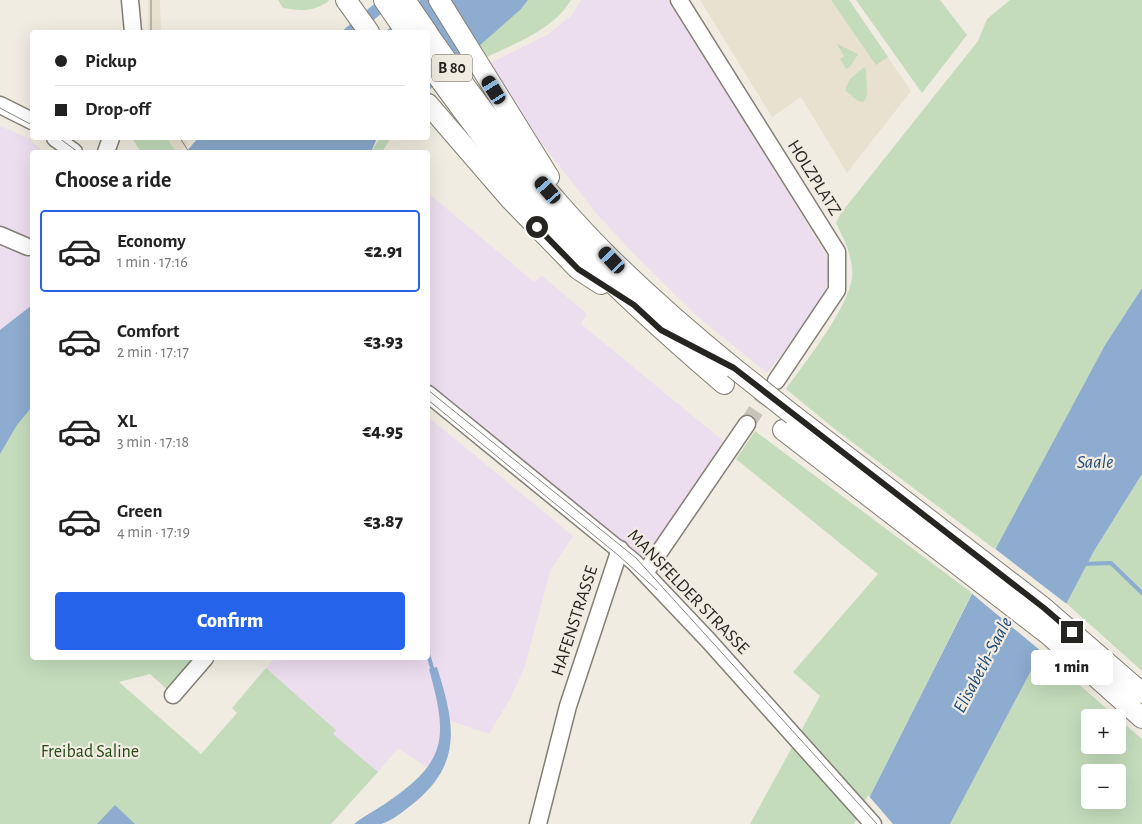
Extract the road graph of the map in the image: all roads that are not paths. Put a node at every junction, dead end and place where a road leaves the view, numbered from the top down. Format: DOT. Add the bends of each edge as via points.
graph roads {
  1 [pos="130,0"];
  2 [pos="346,0"];
  3 [pos="384,0"];
  4 [pos="405,0"];
  5 [pos="439,0"];
  6 [pos="679,0"];
  7 [pos="132,30"];
  8 [pos="368,30"];
  9 [pos="405,30"];
  10 [pos="425,30"];
  11 [pos="430,38"];
  12 [pos="430,65"];
  13 [pos="0,105"];
  14 [pos="430,106"];
  15 [pos="470,107"];
  16 [pos="30,119"];
  17 [pos="58,140"];
  18 [pos="71,150"];
  19 [pos="572,217"];
  20 [pos="0,235"];
  21 [pos="28,247"];
  22 [pos="634,305"];
  23 [pos="729,376"];
  24 [pos="776,381"];
  25 [pos="430,396"];
  26 [pos="747,424"];
  27 [pos="888,499"];
  28 [pos="620,549"];
  29 [pos="645,573"];
  30 [pos="203,660"];
  31 [pos="1142,693"];
  32 [pos="173,695"];
  33 [pos="1139,715"];
  34 [pos="538,824"];
  35 [pos="873,824"];
  1 -- 7 [label="street"];
  2 -- 8 [label="main road"];
  3 -- 9 [label="main road"];
  4 -- 10 [label="main road, B 80"];
  5 -- 19 [label="main road"];
  6 -- 24 [label="street, HOLZPLATZ" via="837,252 837,290"];
  11 -- 15 [label="main road, B 80"];
  12 -- 15 [label="main road, B 80"];
  13 -- 16 [label="street"];
  14 -- 22 [label="main road" via="510,199 578,269"];
  15 -- 19 [label="main road, B 80" via="510,145"];
  15 -- 22 [label="main road, B 80" via="559,230"];
  17 -- 18 [label="street"];
  19 -- 23 [label="main road, B 80"];
  20 -- 21 [label="street"];
  22 -- 23 [label="main road, B 80" via="661,330"];
  23 -- 27 [label="main road, B 80, bridge"];
  25 -- 28 [label="street, MANSFELDER STRASSE"];
  26 -- 29 [label="street"];
  27 -- 31 [label="main road, B 80" via="1044,608"];
  27 -- 33 [label="main road, B 80" via="1049,634"];
  28 -- 29 [label="street, MANSFELDER STRASSE"];
  28 -- 34 [label="street, HAFENSTRASSE" via="568,706"];
  29 -- 35 [label="street, MANSFELDER STRASSE"];
  30 -- 32 [label="street"];
}
